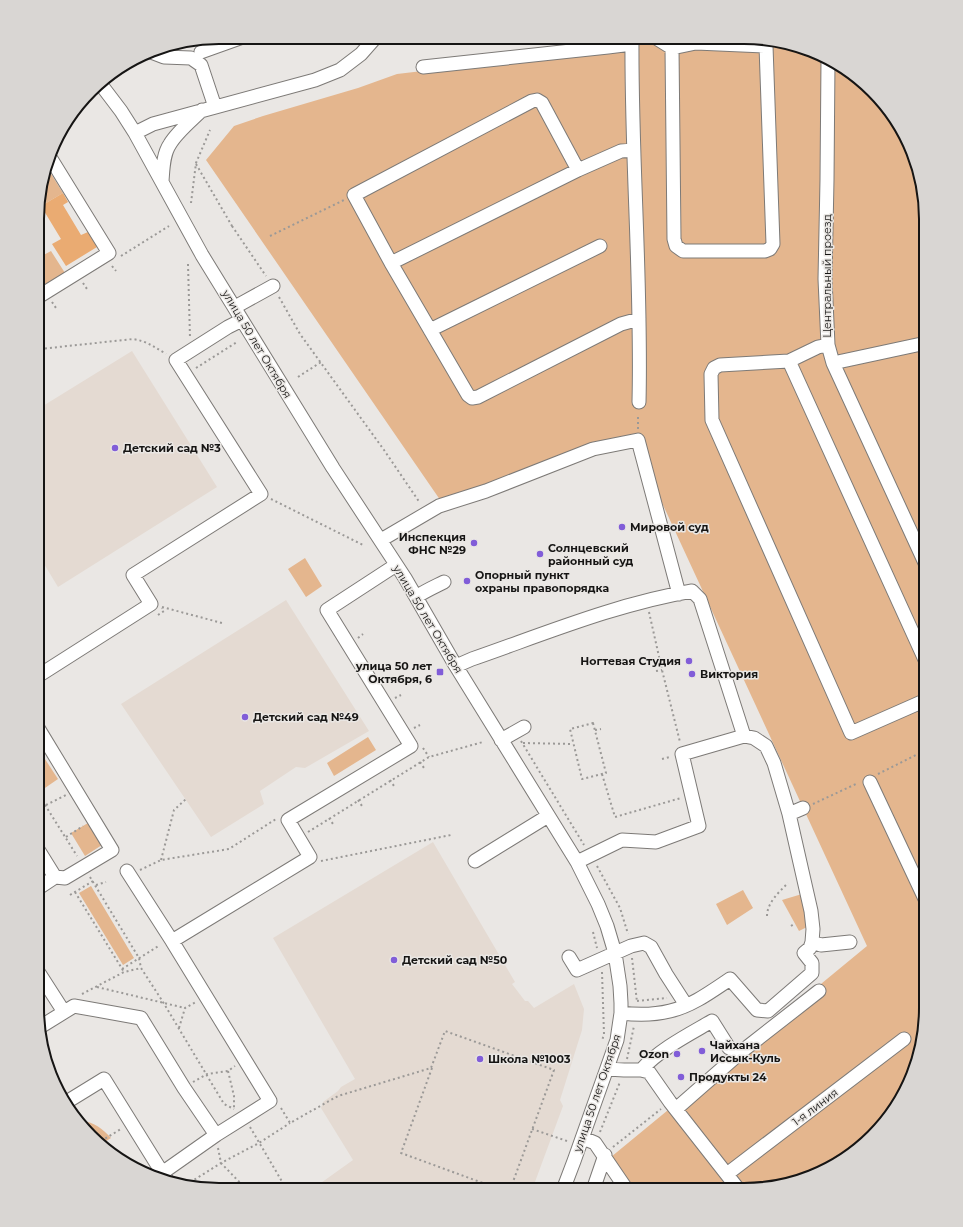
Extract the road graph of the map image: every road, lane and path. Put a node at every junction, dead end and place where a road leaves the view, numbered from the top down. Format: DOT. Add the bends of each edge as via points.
graph roads {
  1 [pos="208,44"];
  2 [pos="370,44"];
  3 [pos="620,44"];
  4 [pos="632,44"];
  5 [pos="666,44"];
  6 [pos="691,44"];
  7 [pos="719,44"];
  8 [pos="198,46"];
  9 [pos="672,48"];
  10 [pos="159,54"];
  11 [pos="201,65"];
  12 [pos="828,65"];
  13 [pos="423,66"];
  14 [pos="103,88"];
  15 [pos="215,107"];
  16 [pos="202,110"];
  17 [pos="210,130"];
  18 [pos="135,133"];
  19 [pos="633,150"];
  20 [pos="53,163"];
  21 [pos="196,163"];
  22 [pos="578,170"];
  23 [pos="162,181"];
  24 [pos="354,195"];
  25 [pos="190,203"];
  26 [pos="169,226"];
  27 [pos="270,236"];
  28 [pos="600,246"];
  29 [pos="120,257"];
  30 [pos="110,263"];
  31 [pos="391,263"];
  32 [pos="188,264"];
  33 [pos="116,271"];
  34 [pos="82,281"];
  35 [pos="273,286"];
  36 [pos="87,289"];
  37 [pos="45,298"];
  38 [pos="235,307"];
  39 [pos="56,308"];
  40 [pos="639,319"];
  41 [pos="242,320"];
  42 [pos="430,330"];
  43 [pos="237,342"];
  44 [pos="828,345"];
  45 [pos="919,345"];
  46 [pos="44,348"];
  47 [pos="190,351"];
  48 [pos="176,360"];
  49 [pos="321,362"];
  50 [pos="789,362"];
  51 [pos="833,363"];
  52 [pos="192,370"];
  53 [pos="298,377"];
  54 [pos="639,402"];
  55 [pos="638,440"];
  56 [pos="265,494"];
  57 [pos="273,500"];
  58 [pos="427,514"];
  59 [pos="381,540"];
  60 [pos="363,545"];
  61 [pos="919,550"];
  62 [pos="396,566"];
  63 [pos="444,582"];
  64 [pos="679,594"];
  65 [pos="416,597"];
  66 [pos="647,601"];
  67 [pos="156,605"];
  68 [pos="158,616"];
  69 [pos="222,623"];
  70 [pos="919,647"];
  71 [pos="456,666"];
  72 [pos="662,670"];
  73 [pos="656,671"];
  74 [pos="44,672"];
  75 [pos="401,695"];
  76 [pos="393,700"];
  77 [pos="919,703"];
  78 [pos="420,725"];
  79 [pos="601,729"];
  80 [pos="412,730"];
  81 [pos="595,730"];
  82 [pos="521,734"];
  83 [pos="744,736"];
  84 [pos="44,738"];
  85 [pos="501,740"];
  86 [pos="483,742"];
  87 [pos="574,744"];
  88 [pos="422,746"];
  89 [pos="682,754"];
  90 [pos="429,757"];
  91 [pos="420,762"];
  92 [pos="424,768"];
  93 [pos="602,774"];
  94 [pos="390,780"];
  95 [pos="870,782"];
  96 [pos="394,786"];
  97 [pos="75,790"];
  98 [pos="692,795"];
  99 [pos="186,799"];
  100 [pos="358,800"];
  101 [pos="44,802"];
  102 [pos="557,803"];
  103 [pos="46,805"];
  104 [pos="362,806"];
  105 [pos="803,808"];
  106 [pos="789,814"];
  107 [pos="548,816"];
  108 [pos="329,818"];
  109 [pos="93,819"];
  110 [pos="288,820"];
  111 [pos="333,824"];
  112 [pos="305,833"];
  113 [pos="451,835"];
  114 [pos="66,837"];
  115 [pos="318,855"];
  116 [pos="44,859"];
  117 [pos="161,860"];
  118 [pos="475,861"];
  119 [pos="577,862"];
  120 [pos="84,867"];
  121 [pos="127,871"];
  122 [pos="55,877"];
  123 [pos="93,881"];
  124 [pos="106,882"];
  125 [pos="788,883"];
  126 [pos="44,884"];
  127 [pos="96,885"];
  128 [pos="919,886"];
  129 [pos="75,892"];
  130 [pos="70,895"];
  131 [pos="767,916"];
  132 [pos="794,924"];
  133 [pos="791,926"];
  134 [pos="593,932"];
  135 [pos="172,941"];
  136 [pos="812,942"];
  137 [pos="850,942"];
  138 [pos="615,953"];
  139 [pos="569,957"];
  140 [pos="139,958"];
  141 [pos="600,959"];
  142 [pos="141,968"];
  143 [pos="122,969"];
  144 [pos="124,972"];
  145 [pos="44,981"];
  146 [pos="819,990"];
  147 [pos="206,996"];
  148 [pos="637,1001"];
  149 [pos="683,1001"];
  150 [pos="163,1002"];
  151 [pos="185,1008"];
  152 [pos="64,1012"];
  153 [pos="621,1013"];
  154 [pos="44,1024"];
  155 [pos="178,1028"];
  156 [pos="904,1039"];
  157 [pos="602,1041"];
  158 [pos="729,1048"];
  159 [pos="245,1060"];
  160 [pos="432,1068"];
  161 [pos="607,1069"];
  162 [pos="641,1070"];
  163 [pos="228,1071"];
  164 [pos="207,1074"];
  165 [pos="192,1083"];
  166 [pos="70,1100"];
  167 [pos="278,1103"];
  168 [pos="673,1106"];
  169 [pos="234,1108"];
  170 [pos="244,1117"];
  171 [pos="131,1123"];
  172 [pos="290,1123"];
  173 [pos="532,1129"];
  174 [pos="216,1136"];
  175 [pos="582,1138"];
  176 [pos="103,1140"];
  177 [pos="259,1143"];
  178 [pos="566,1146"];
  179 [pos="605,1156"];
  180 [pos="221,1163"];
  181 [pos="163,1174"];
  182 [pos="727,1174"];
  183 [pos="167,1175"];
  184 [pos="192,1181"];
  185 [pos="240,1183"];
  186 [pos="283,1183"];
  187 [pos="483,1183"];
  188 [pos="513,1183"];
  189 [pos="566,1183"];
  190 [pos="595,1183"];
  191 [pos="622,1183"];
  192 [pos="734,1183"];
  1 -- 8 [label="street"];
  2 -- 15 [label="street" via="340,70 315,80"];
  3 -- 13 [label="street"];
  4 -- 19 [label="street"];
  5 -- 9 [label="street"];
  6 -- 9 [label="street"];
  7 -- 9 [label="street" via="766,46 773,244 765,252 682,251 676,246"];
  8 -- 11 [label="street" via="202,58"];
  10 -- 11 [label="street" via="191,58"];
  11 -- 15 [label="street"];
  12 -- 44 [label="street, Центральный проезд" via="825,278"];
  14 -- 18 [label="street, улица 50 лет Октября"];
  15 -- 16 [label="street"];
  16 -- 18 [label="street" via="153,124"];
  16 -- 23 [label="street" via="169,145"];
  17 -- 21 [label="path"];
  18 -- 23 [label="street, улица 50 лет Октября"];
  19 -- 22 [label="street" via="621,151"];
  19 -- 40 [label="street"];
  20 -- 37 [label="street" via="109,253"];
  21 -- 25 [label="path"];
  21 -- 35 [label="path" via="232,227"];
  22 -- 24 [label="street" via="542,103 537,100"];
  22 -- 31 [label="street"];
  23 -- 38 [label="street, улица 50 лет Октября" via="202,255"];
  24 -- 27 [label="path"];
  24 -- 31 [label="street"];
  26 -- 29 [label="path"];
  28 -- 42 [label="street"];
  30 -- 33 [label="path"];
  31 -- 42 [label="street"];
  32 -- 47 [label="path"];
  34 -- 36 [label="path"];
  35 -- 38 [label="street"];
  35 -- 49 [label="path" via="300,334"];
  37 -- 39 [label="path"];
  38 -- 41 [label="street, улица 50 лет Октября"];
  40 -- 42 [label="street" via="621,324 472,398"];
  40 -- 54 [label="street"];
  41 -- 47 [label="street"];
  41 -- 59 [label="street, улица 50 лет Октября" via="333,468"];
  43 -- 52 [label="path"];
  44 -- 50 [label="street" via="818,347"];
  44 -- 51 [label="street, Центральный проезд"];
  45 -- 51 [label="street"];
  46 -- 48 [label="path" via="141,340"];
  47 -- 48 [label="street"];
  48 -- 56 [label="street"];
  49 -- 53 [label="path"];
  49 -- 58 [label="path"];
  50 -- 70 [label="street"];
  50 -- 77 [label="street" via="720,365 714,368 711,374 712,420 851,733"];
  51 -- 61 [label="street, Центральный проезд"];
  54 -- 55 [label="path"];
  55 -- 58 [label="street" via="593,449 486,491 439,506"];
  55 -- 64 [label="street"];
  56 -- 57 [label="path"];
  56 -- 57 [label="path"];
  56 -- 67 [label="street" via="133,575"];
  57 -- 60 [label="path"];
  58 -- 59 [label="street"];
  59 -- 62 [label="street, улица 50 лет Октября"];
  62 -- 65 [label="street, улица 50 лет Октября"];
  62 -- 110 [label="street" via="327,610 411,746"];
  63 -- 65 [label="street"];
  64 -- 66 [label="street"];
  64 -- 83 [label="street" via="692,591 700,599"];
  65 -- 71 [label="street, улица 50 лет Октября"];
  66 -- 71 [label="street" via="596,616 562,634 472,659"];
  66 -- 72 [label="path"];
  67 -- 68 [label="path" via="164,611"];
  67 -- 69 [label="path"];
  67 -- 74 [label="street"];
  71 -- 85 [label="street, улица 50 лет Октября"];
  72 -- 73 [label="path"];
  72 -- 89 [label="path"];
  75 -- 76 [label="path"];
  78 -- 80 [label="path"];
  79 -- 81 [label="path"];
  81 -- 87 [label="path" via="593,723 570,729"];
  81 -- 93 [label="path" via="606,773"];
  82 -- 85 [label="street"];
  82 -- 87 [label="path"];
  82 -- 102 [label="path"];
  83 -- 89 [label="street"];
  83 -- 106 [label="street" via="754,738 766,746 774,763"];
  84 -- 97 [label="street"];
  85 -- 107 [label="street, улица 50 лет Октября"];
  86 -- 90 [label="path"];
  87 -- 93 [label="path" via="582,779"];
  88 -- 90 [label="path"];
  89 -- 98 [label="street"];
  90 -- 91 [label="path"];
  91 -- 92 [label="path"];
  91 -- 94 [label="path"];
  93 -- 98 [label="path" via="615,816"];
  94 -- 96 [label="path"];
  94 -- 100 [label="path"];
  95 -- 128 [label="street"];
  97 -- 103 [label="path"];
  97 -- 109 [label="street"];
  98 -- 119 [label="street" via="699,826 656,842 622,840"];
  99 -- 117 [label="path" via="174,810"];
  100 -- 104 [label="path"];
  100 -- 108 [label="path"];
  101 -- 103 [label="path"];
  103 -- 114 [label="path"];
  105 -- 106 [label="street"];
  106 -- 136 [label="street" via="811,911"];
  107 -- 118 [label="street"];
  107 -- 119 [label="street, улица 50 лет Октября"];
  108 -- 111 [label="path"];
  108 -- 112 [label="path"];
  109 -- 114 [label="path"];
  109 -- 120 [label="street" via="112,850"];
  110 -- 117 [label="path" via="277,818 229,849"];
  110 -- 135 [label="street" via="310,857"];
  113 -- 115 [label="path" via="322,861"];
  114 -- 120 [label="path"];
  116 -- 122 [label="street"];
  117 -- 121 [label="path" via="138,871"];
  119 -- 138 [label="street, улица 50 лет Октября" via="598,904"];
  120 -- 122 [label="street" via="66,878"];
  120 -- 123 [label="path"];
  121 -- 135 [label="street"];
  122 -- 126 [label="street"];
  123 -- 127 [label="path"];
  123 -- 129 [label="path"];
  124 -- 127 [label="path"];
  125 -- 131 [label="path" via="774,898 767,910"];
  127 -- 140 [label="path"];
  129 -- 130 [label="path"];
  129 -- 143 [label="path"];
  132 -- 133 [label="path"];
  134 -- 141 [label="path"];
  135 -- 140 [label="path" via="161,944"];
  135 -- 147 [label="street"];
  136 -- 137 [label="street" via="821,945"];
  136 -- 149 [label="street" via="804,953 812,963 812,973 768,1011 757,1010 730,979 703,996"];
  138 -- 141 [label="street"];
  138 -- 149 [label="street" via="644,943 651,947"];
  138 -- 153 [label="street, улица 50 лет Октября"];
  139 -- 141 [label="street" via="576,970"];
  140 -- 142 [label="path"];
  140 -- 143 [label="path"];
  141 -- 157 [label="path" via="604,1034"];
  142 -- 144 [label="path"];
  142 -- 150 [label="path"];
  143 -- 144 [label="path"];
  144 -- 150 [label="path" via="96,987"];
  145 -- 152 [label="street"];
  146 -- 168 [label="street"];
  147 -- 151 [label="path"];
  147 -- 159 [label="street"];
  148 -- 149 [label="path"];
  149 -- 153 [label="street" via="671,1011 644,1015"];
  150 -- 151 [label="path"];
  150 -- 155 [label="path"];
  151 -- 155 [label="path"];
  152 -- 154 [label="street"];
  152 -- 174 [label="street" via="74,1006 141,1018"];
  153 -- 161 [label="street, улица 50 лет Октября" via="618,1040"];
  155 -- 164 [label="path"];
  156 -- 182 [label="street, 1-я линия"];
  158 -- 162 [label="street" via="712,1021 649,1060"];
  159 -- 163 [label="path"];
  159 -- 170 [label="street" via="270,1101"];
  160 -- 187 [label="path" via="401,1153"];
  161 -- 162 [label="street"];
  161 -- 175 [label="street, улица 50 лет Октября"];
  162 -- 168 [label="street" via="649,1072"];
  163 -- 164 [label="path"];
  163 -- 169 [label="path"];
  164 -- 165 [label="path"];
  164 -- 169 [label="path" via="224,1104"];
  166 -- 171 [label="street" via="104,1079"];
  167 -- 172 [label="path"];
  168 -- 179 [label="path"];
  168 -- 182 [label="street"];
  169 -- 170 [label="path"];
  170 -- 174 [label="street"];
  170 -- 177 [label="path"];
  171 -- 176 [label="path"];
  171 -- 181 [label="street"];
  172 -- 173 [label="path" via="338,1096 431,1068 445,1031 554,1070"];
  172 -- 177 [label="path"];
  173 -- 178 [label="path" via="567,1141"];
  173 -- 188 [label="path"];
  174 -- 183 [label="street"];
  175 -- 179 [label="street" via="595,1143"];
  175 -- 189 [label="street, улица 50 лет Октября"];
  177 -- 180 [label="path"];
  177 -- 186 [label="path"];
  179 -- 190 [label="street"];
  179 -- 191 [label="street"];
  180 -- 184 [label="path"];
  180 -- 185 [label="path"];
  182 -- 192 [label="street"];
}
